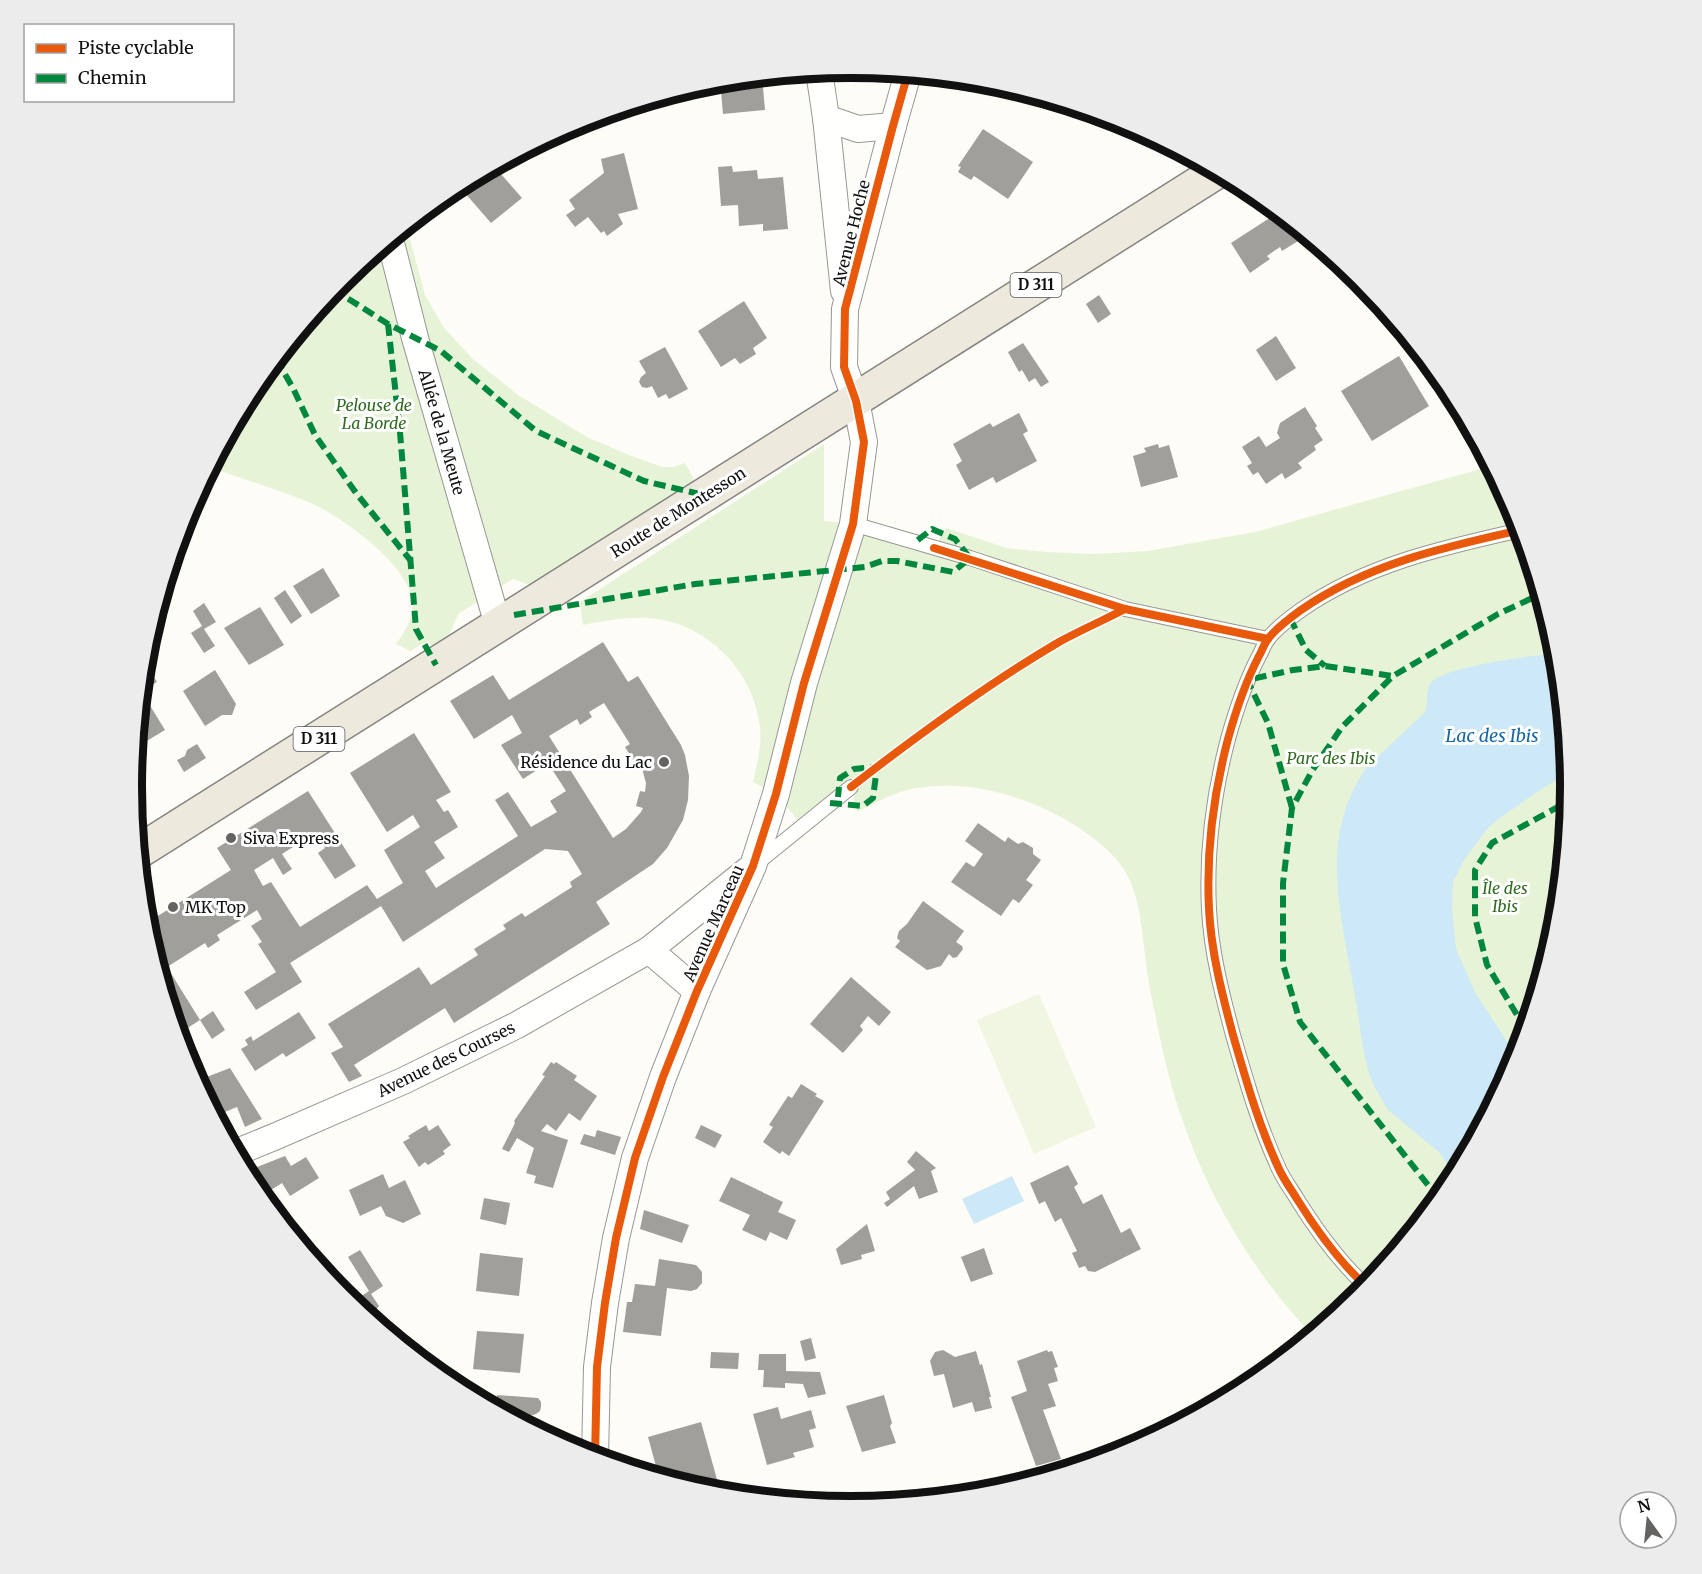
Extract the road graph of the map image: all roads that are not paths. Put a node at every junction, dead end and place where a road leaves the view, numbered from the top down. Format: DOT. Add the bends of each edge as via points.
graph roads {
  1 [pos="820,79"];
  2 [pos="906,81"];
  3 [pos="826,118"];
  4 [pos="893,126"];
  5 [pos="1210,176"];
  6 [pos="392,247"];
  7 [pos="845,309"];
  8 [pos="856,400"];
  9 [pos="853,524"];
  10 [pos="1512,532"];
  11 [pos="498,625"];
  12 [pos="1268,639"];
  13 [pos="851,787"];
  14 [pos="145,847"];
  15 [pos="753,867"];
  16 [pos="649,950"];
  17 [pos="697,991"];
  18 [pos="242,1150"];
  19 [pos="1360,1280"];
  20 [pos="595,1448"];
  1 -- 3 [label="street"];
  2 -- 4 [label="street, Avenue Hoche"];
  3 -- 4 [label="street" via="858,129"];
  3 -- 7 [label="street"];
  4 -- 7 [label="street, Avenue Hoche"];
  5 -- 8 [label="main road, Route de Montesson / D 311"];
  6 -- 11 [label="street, Allée de la Meute"];
  7 -- 8 [label="street, Avenue Hoche" via="844,367"];
  8 -- 9 [label="street, Avenue Marceau" via="864,442"];
  8 -- 11 [label="main road, Route de Montesson / D 311"];
  9 -- 12 [label="lane" via="1125,609"];
  9 -- 15 [label="street, Avenue Marceau"];
  10 -- 12 [label="lane" via="1396,562 1363,575 1322,596"];
  11 -- 14 [label="main road, Route de Montesson / D 311"];
  12 -- 19 [label="lane" via="1247,680 1220,768 1208,863 1209,912 1228,1016 1261,1127 1280,1171 1330,1249"];
  13 -- 15 [label="lane, Avenue des Courses"];
  15 -- 16 [label="street, Avenue des Courses"];
  15 -- 17 [label="street, Avenue Marceau"];
  16 -- 17 [label="street"];
  16 -- 18 [label="street, Avenue des Courses" via="517,1025 413,1076"];
  17 -- 20 [label="street, Avenue Marceau" via="635,1158 616,1238 597,1367"];
}
